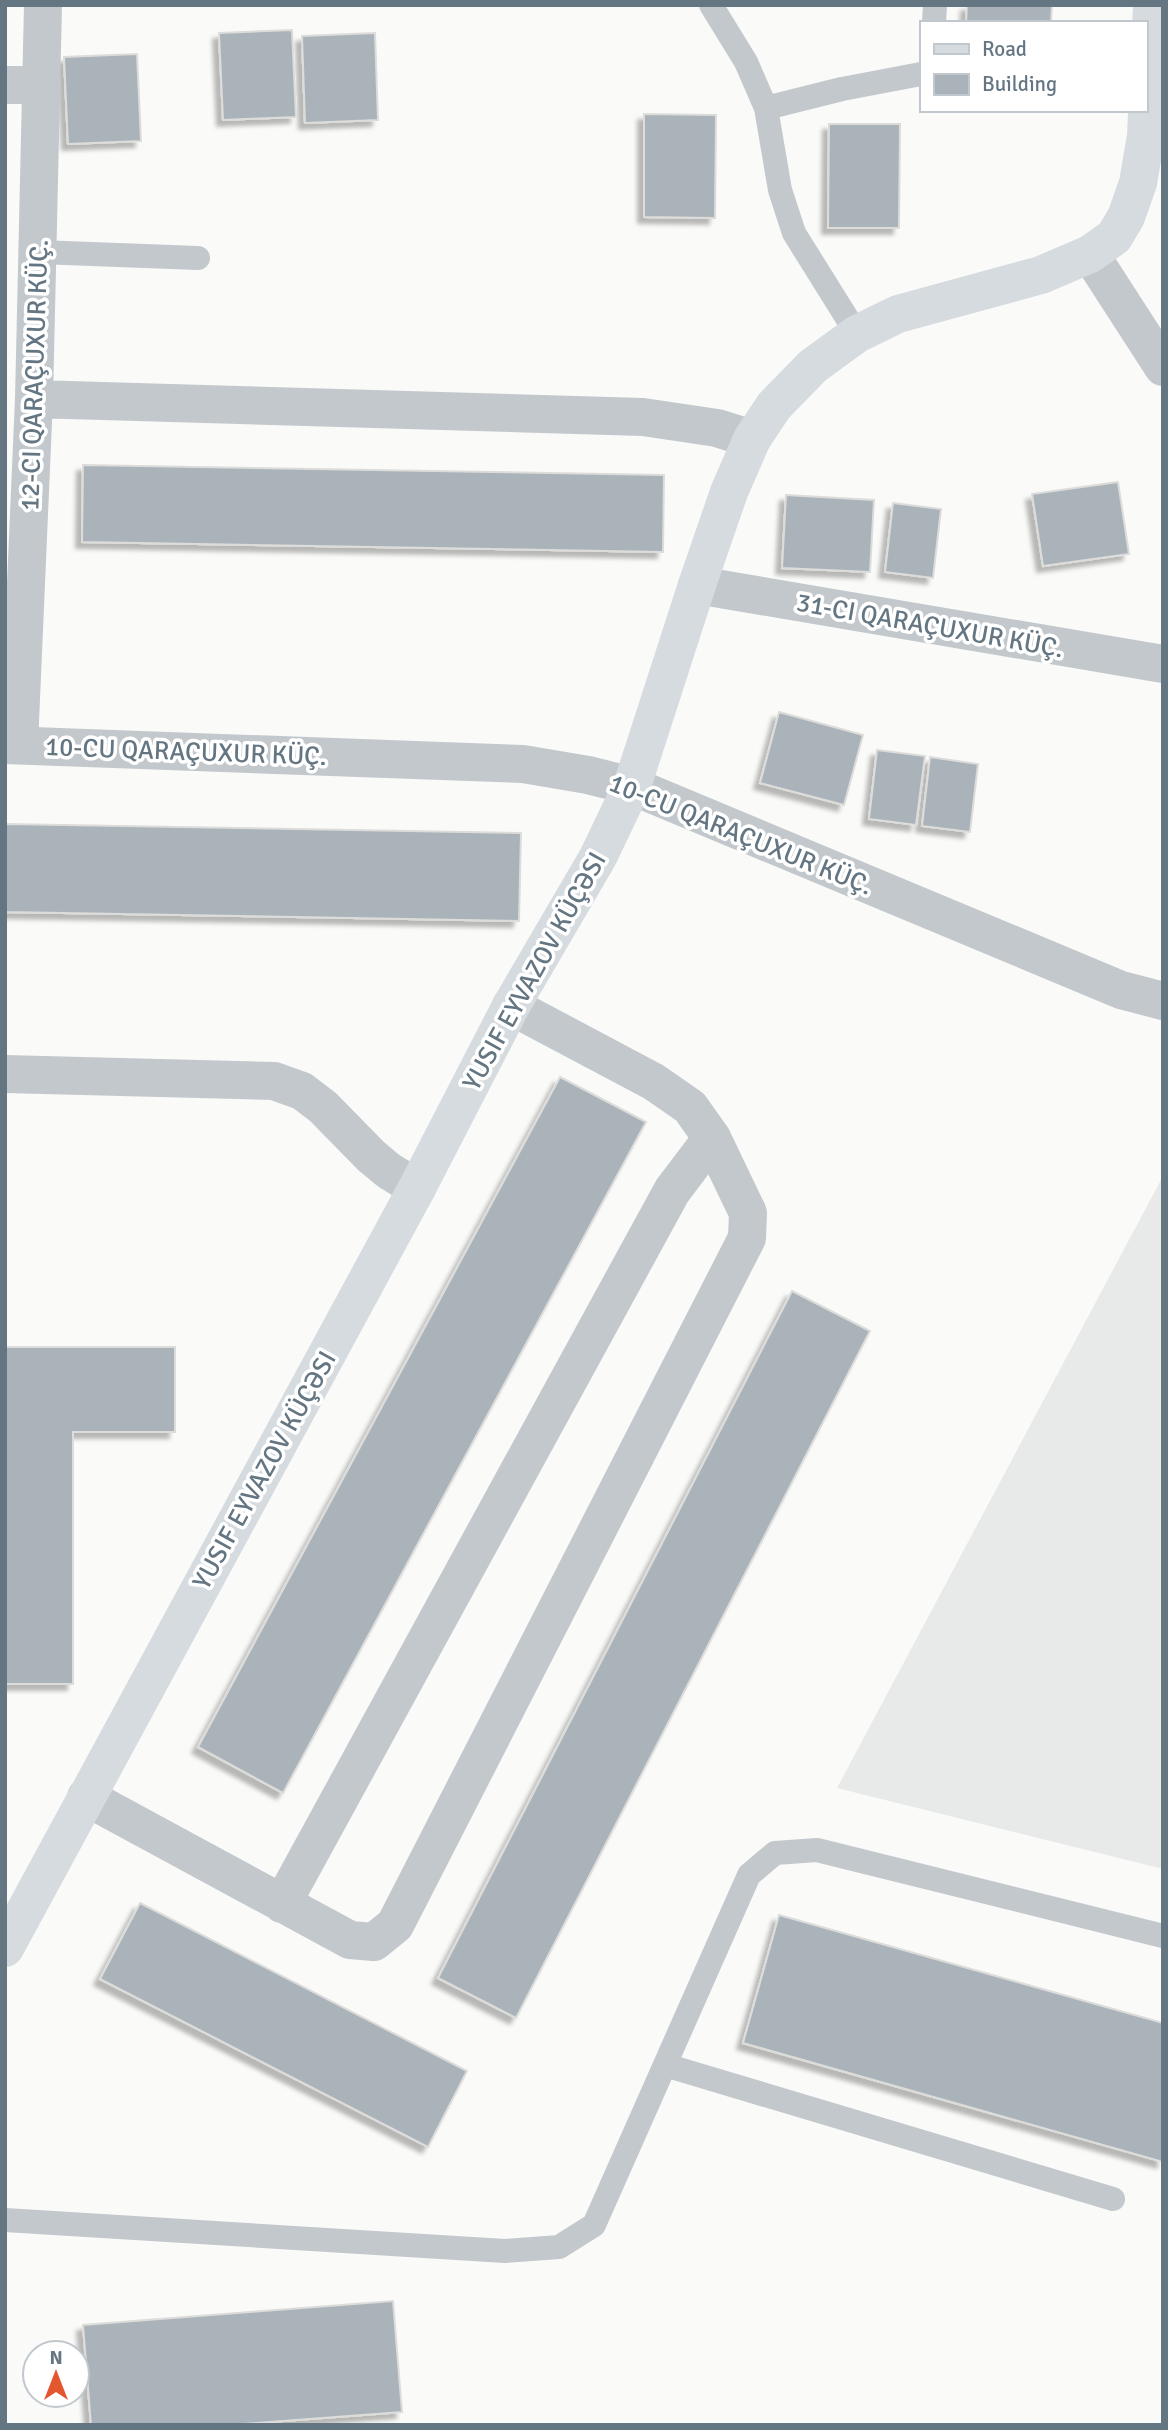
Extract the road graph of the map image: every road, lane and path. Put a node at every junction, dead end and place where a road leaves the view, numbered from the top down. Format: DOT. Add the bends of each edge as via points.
graph roads {
  1 [pos="43,5"];
  2 [pos="711,5"];
  3 [pos="1152,5"];
  4 [pos="920,74"];
  5 [pos="24,85"];
  6 [pos="766,108"];
  7 [pos="38,252"];
  8 [pos="1090,254"];
  9 [pos="198,258"];
  10 [pos="858,334"];
  11 [pos="1163,367"];
  12 [pos="34,399"];
  13 [pos="752,439"];
  14 [pos="696,585"];
  15 [pos="1163,664"];
  16 [pos="12,745"];
  17 [pos="632,786"];
  18 [pos="1163,1001"];
  19 [pos="511,1006"];
  20 [pos="5,1074"];
  21 [pos="712,1138"];
  22 [pos="417,1188"];
  23 [pos="86,1797"];
  24 [pos="282,1904"];
  25 [pos="1163,1936"];
  26 [pos="7,1940"];
  27 [pos="665,2065"];
  28 [pos="1113,2199"];
  29 [pos="5,2220"];
  1 -- 5 [label="street, 12-CI QARAÇUXUR KÜÇ."];
  2 -- 6 [label="lane" via="746,62"];
  3 -- 8 [label="street, YUSIF EYVAZOV KÜÇƏSI" via="1146,136 1138,183 1114,237"];
  4 -- 6 [label="lane"];
  5 -- 7 [label="street, 12-CI QARAÇUXUR KÜÇ."];
  6 -- 10 [label="lane" via="780,190 794,233"];
  7 -- 9 [label="lane"];
  7 -- 12 [label="street, 12-CI QARAÇUXUR KÜÇ."];
  8 -- 10 [label="street, YUSIF EYVAZOV KÜÇƏSI" via="1041,275 898,314"];
  8 -- 11 [label="street"];
  10 -- 13 [label="street, YUSIF EYVAZOV KÜÇƏSI" via="813,366 774,406"];
  12 -- 13 [label="street" via="643,417 718,428"];
  12 -- 16 [label="street, 12-CI QARAÇUXUR KÜÇ."];
  13 -- 14 [label="street, YUSIF EYVAZOV KÜÇƏSI"];
  14 -- 15 [label="street, 31-CI QARAÇUXUR KÜÇ."];
  14 -- 17 [label="street, YUSIF EYVAZOV KÜÇƏSI"];
  16 -- 17 [label="street, 10-CU QARAÇUXUR KÜÇ." via="523,764"];
  17 -- 18 [label="street, 10-CU QARAÇUXUR KÜÇ." via="1121,990"];
  17 -- 19 [label="street, YUSIF EYVAZOV KÜÇƏSI" via="598,857"];
  19 -- 21 [label="street" via="654,1082 690,1107"];
  19 -- 22 [label="street, YUSIF EYVAZOV KÜÇƏSI"];
  20 -- 22 [label="street" via="274,1081 302,1091 389,1171"];
  21 -- 24 [label="street" via="672,1191"];
  21 -- 24 [label="street" via="748,1213 747,1238 395,1925 374,1942 351,1940"];
  22 -- 23 [label="street, YUSIF EYVAZOV KÜÇƏSI"];
  23 -- 24 [label="street"];
  23 -- 26 [label="street, YUSIF EYVAZOV KÜÇƏSI"];
  25 -- 27 [label="lane" via="817,1850 775,1853 749,1874"];
  27 -- 28 [label="lane"];
  27 -- 29 [label="lane" via="593,2225 559,2247 505,2251"];
}
